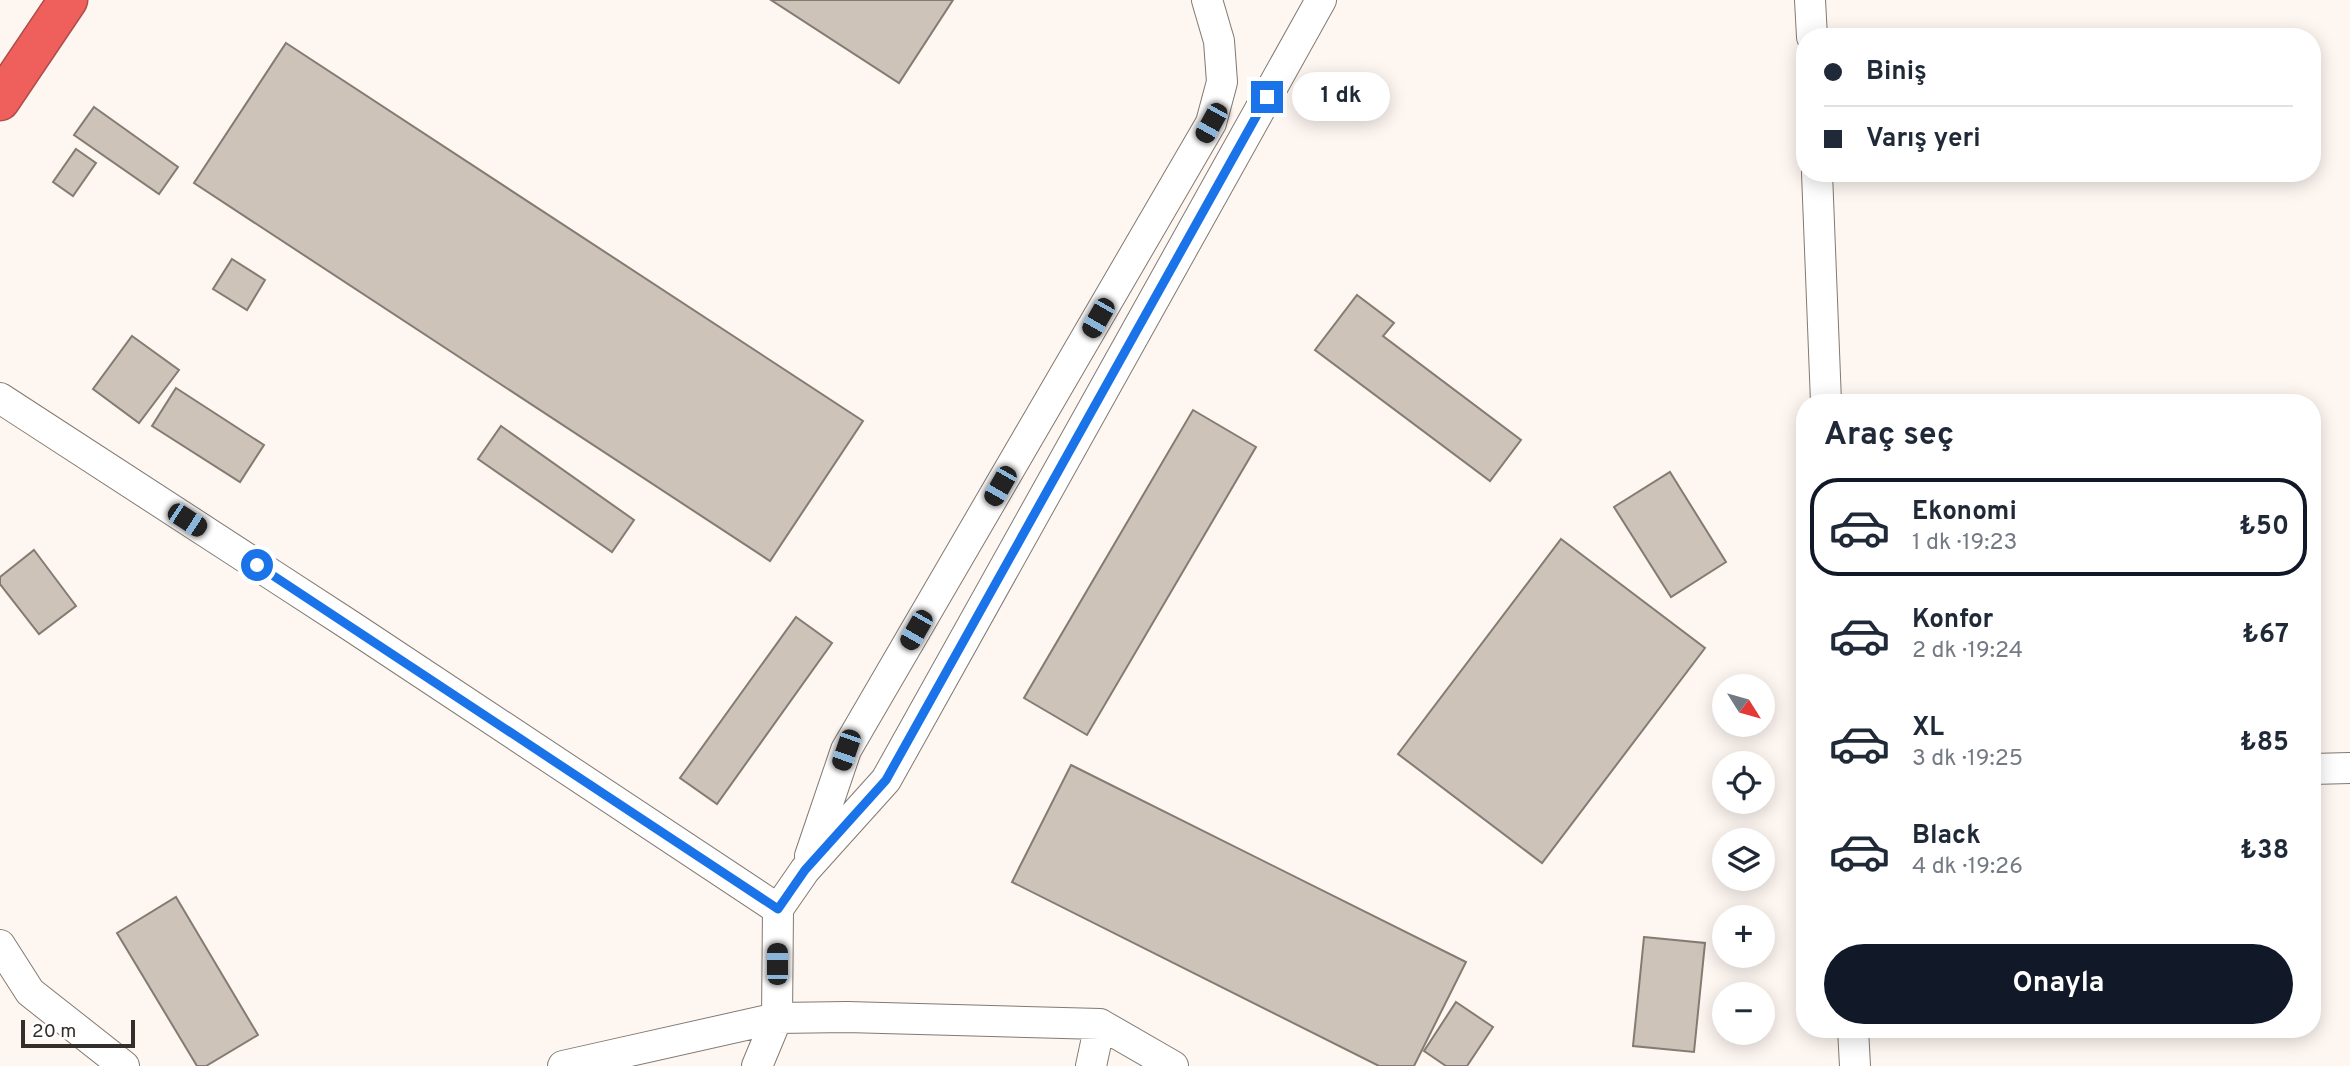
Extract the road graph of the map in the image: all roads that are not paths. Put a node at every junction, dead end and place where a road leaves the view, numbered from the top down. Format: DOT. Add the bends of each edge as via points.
graph roads {
  1 [pos="68,0"];
  2 [pos="1207,0"];
  3 [pos="1321,0"];
  4 [pos="1810,0"];
  5 [pos="1812,28"];
  6 [pos="0,101"];
  7 [pos="1817,182"];
  8 [pos="1826,394"];
  9 [pos="0,398"];
  10 [pos="2350,768"];
  11 [pos="2321,769"];
  12 [pos="805,870"];
  13 [pos="778,909"];
  14 [pos="0,945"];
  15 [pos="777,1018"];
  16 [pos="1100,1024"];
  17 [pos="1853,1038"];
  18 [pos="124,1066"];
  19 [pos="563,1066"];
  20 [pos="757,1066"];
  21 [pos="1091,1066"];
  22 [pos="1173,1066"];
  23 [pos="1855,1066"];
  1 -- 6 [label="highway"];
  2 -- 12 [label="street" via="1219,41 1222,82 1211,123 846,750"];
  3 -- 12 [label="street" via="886,780"];
  4 -- 5 [label="street"];
  7 -- 8 [label="street"];
  9 -- 13 [label="street"];
  10 -- 11 [label="street"];
  12 -- 13 [label="street"];
  13 -- 15 [label="street"];
  14 -- 18 [label="street" via="30,992"];
  15 -- 16 [label="street"];
  15 -- 19 [label="street"];
  15 -- 20 [label="street"];
  16 -- 21 [label="street"];
  16 -- 22 [label="street"];
  17 -- 23 [label="street"];
}
